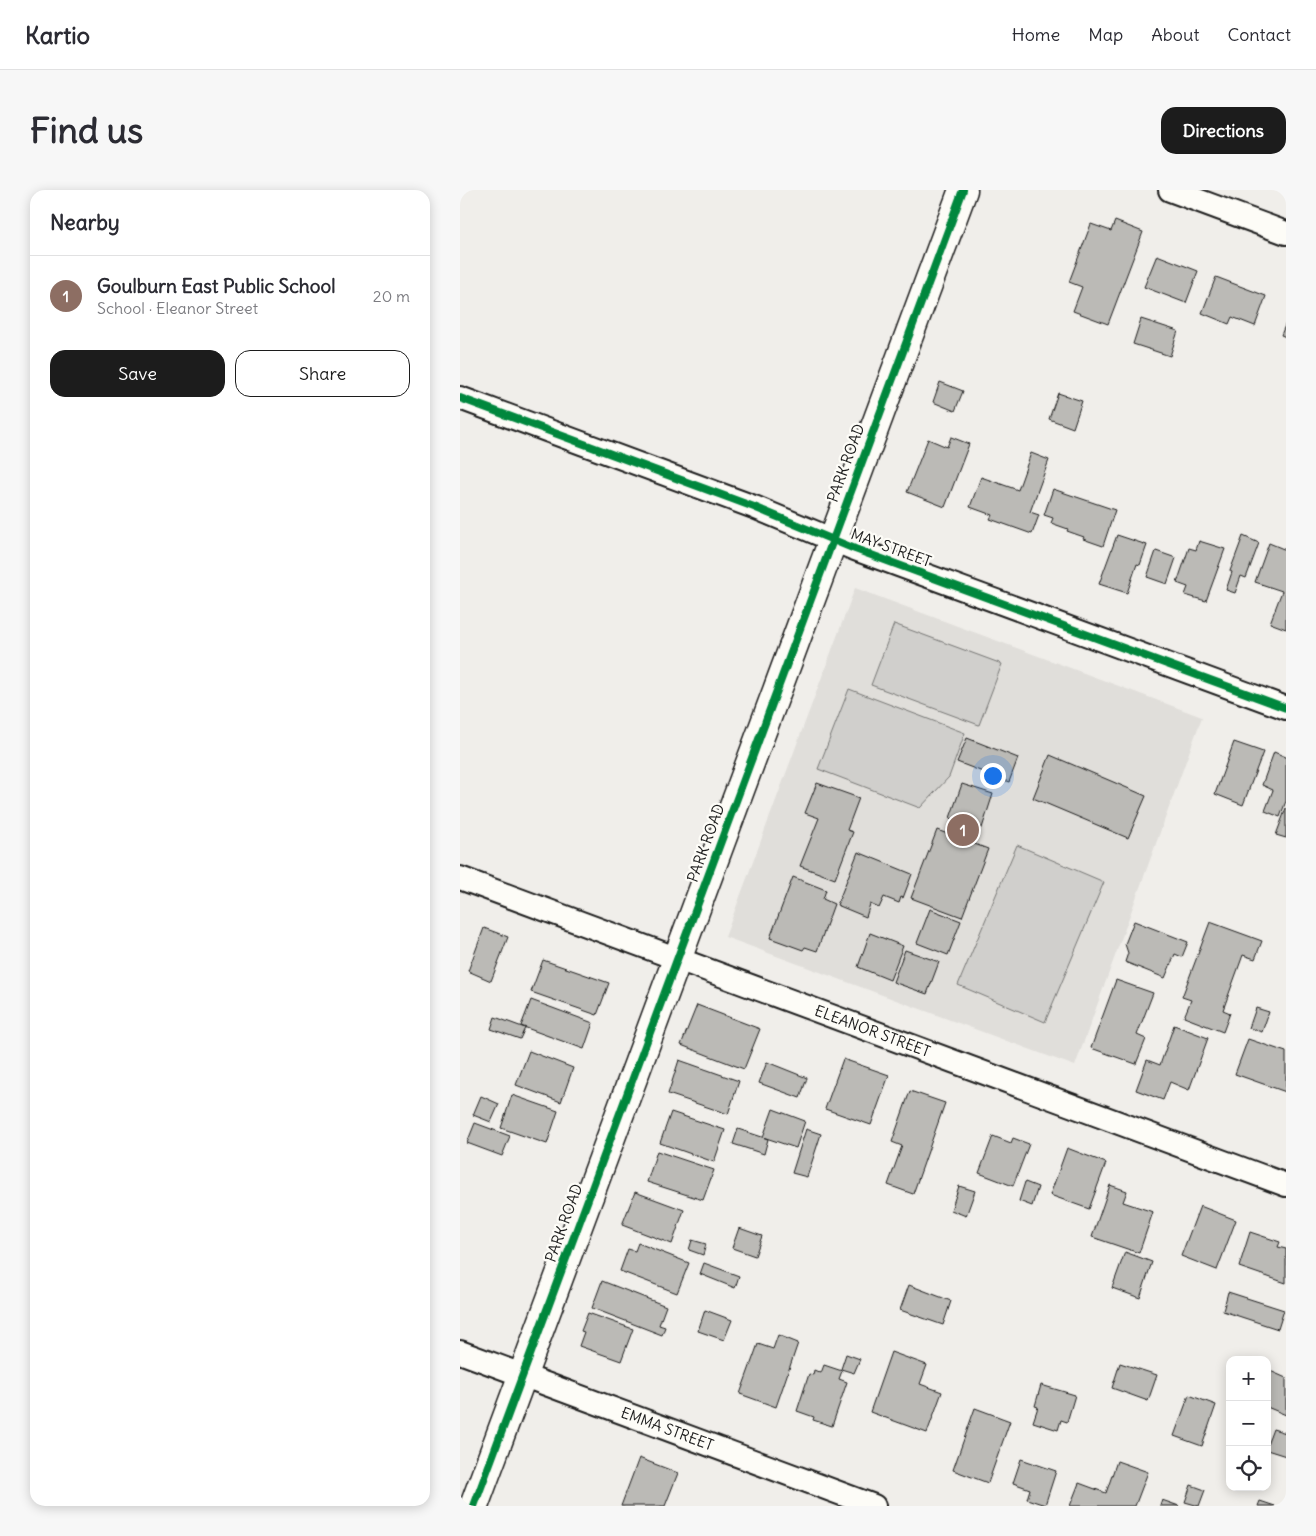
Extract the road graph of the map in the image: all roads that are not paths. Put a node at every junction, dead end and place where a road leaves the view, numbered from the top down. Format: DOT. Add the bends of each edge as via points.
graph roads {
  1 [pos="963,190"];
  2 [pos="1170,190"];
  3 [pos="1286,233"];
  4 [pos="460,398"];
  5 [pos="832,541"];
  6 [pos="1286,708"];
  7 [pos="460,878"];
  8 [pos="678,959"];
  9 [pos="1286,1185"];
  10 [pos="460,1352"];
  11 [pos="523,1375"];
  12 [pos="474,1506"];
  13 [pos="874,1506"];
  1 -- 5 [label="street, PARK ROAD"];
  2 -- 3 [label="street"];
  4 -- 5 [label="street, MAY STREET" via="754,507"];
  5 -- 6 [label="street, MAY STREET"];
  5 -- 8 [label="street, PARK ROAD"];
  7 -- 8 [label="street, ELEANOR STREET"];
  8 -- 9 [label="street, ELEANOR STREET"];
  8 -- 11 [label="street, PARK ROAD"];
  10 -- 11 [label="street, EMMA STREET"];
  11 -- 12 [label="street, PARK ROAD"];
  11 -- 13 [label="street, EMMA STREET"];
}
